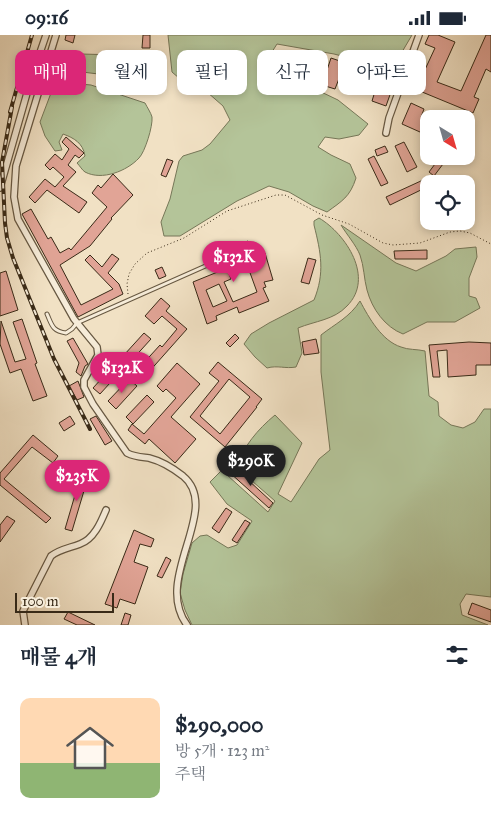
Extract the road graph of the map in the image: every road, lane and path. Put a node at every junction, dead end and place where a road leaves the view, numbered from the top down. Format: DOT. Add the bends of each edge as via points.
graph roads {
  1 [pos="46,35"];
  2 [pos="56,35"];
  3 [pos="419,35"];
  4 [pos="386,133"];
  5 [pos="0,188"];
  6 [pos="491,244"];
  7 [pos="210,264"];
  8 [pos="129,300"];
  9 [pos="47,313"];
  10 [pos="77,323"];
  11 [pos="106,510"];
  12 [pos="25,625"];
  13 [pos="187,625"];
  1 -- 5 [label="street"];
  2 -- 10 [label="street" via="16,166 14,197 18,219"];
  3 -- 4 [label="street"];
  6 -- 8 [label="path" via="460,231 420,243 383,243 285,195 276,195 227,211 184,238 147,253 129,274"];
  7 -- 8 [label="lane"];
  8 -- 10 [label="lane"];
  9 -- 10 [label="lane" via="58,332 66,333"];
  10 -- 13 [label="street" via="97,347 98,355 84,380 84,387 117,440 134,457 156,461 178,472 194,491 195,520 183,552 176,602"];
  11 -- 12 [label="street" via="92,536 51,556 23,611"];
}
